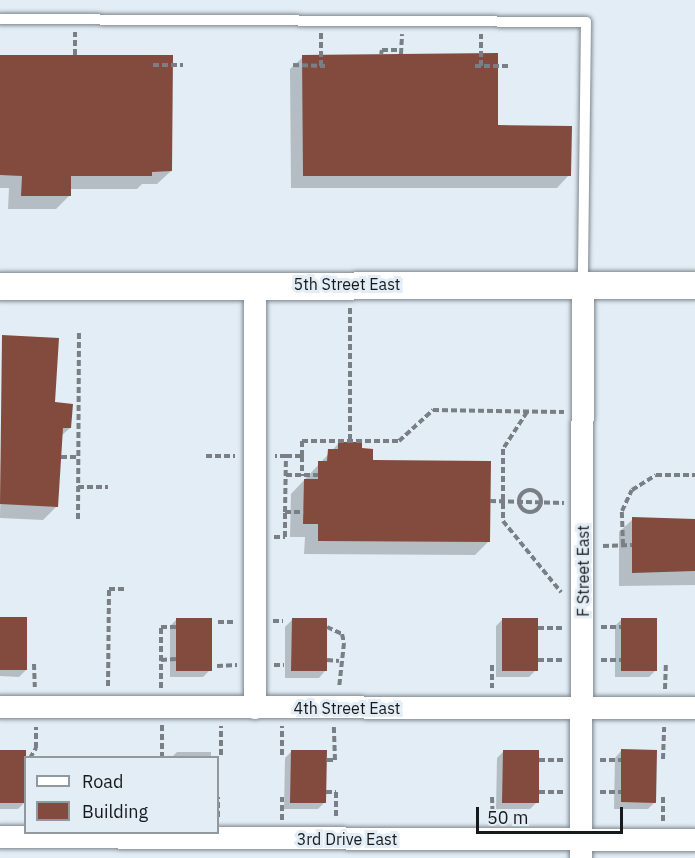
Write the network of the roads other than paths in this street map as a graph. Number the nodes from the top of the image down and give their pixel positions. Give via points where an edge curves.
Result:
1 (0, 19) edge
2 (255, 284) junction
3 (583, 284) junction
4 (695, 285) edge
5 (0, 286) edge
6 (0, 707) edge
7 (255, 708) junction
8 (583, 708) junction
9 (695, 708) edge
10 (0, 837) edge
11 (695, 840) edge
12 (581, 849) edge

1 - 3 lane via 586,22
2 - 3 street, 5th Street East
2 - 5 street, 5th Street East
2 - 7 street
3 - 4 street, 5th Street East
3 - 8 street, F Street East
6 - 7 street, 4th Street East
7 - 8 street, 4th Street East
8 - 9 street, 4th Street East
8 - 12 street, F Street East
10 - 12 street, 3rd Drive East via 335,839
11 - 12 street, 3rd Drive East

